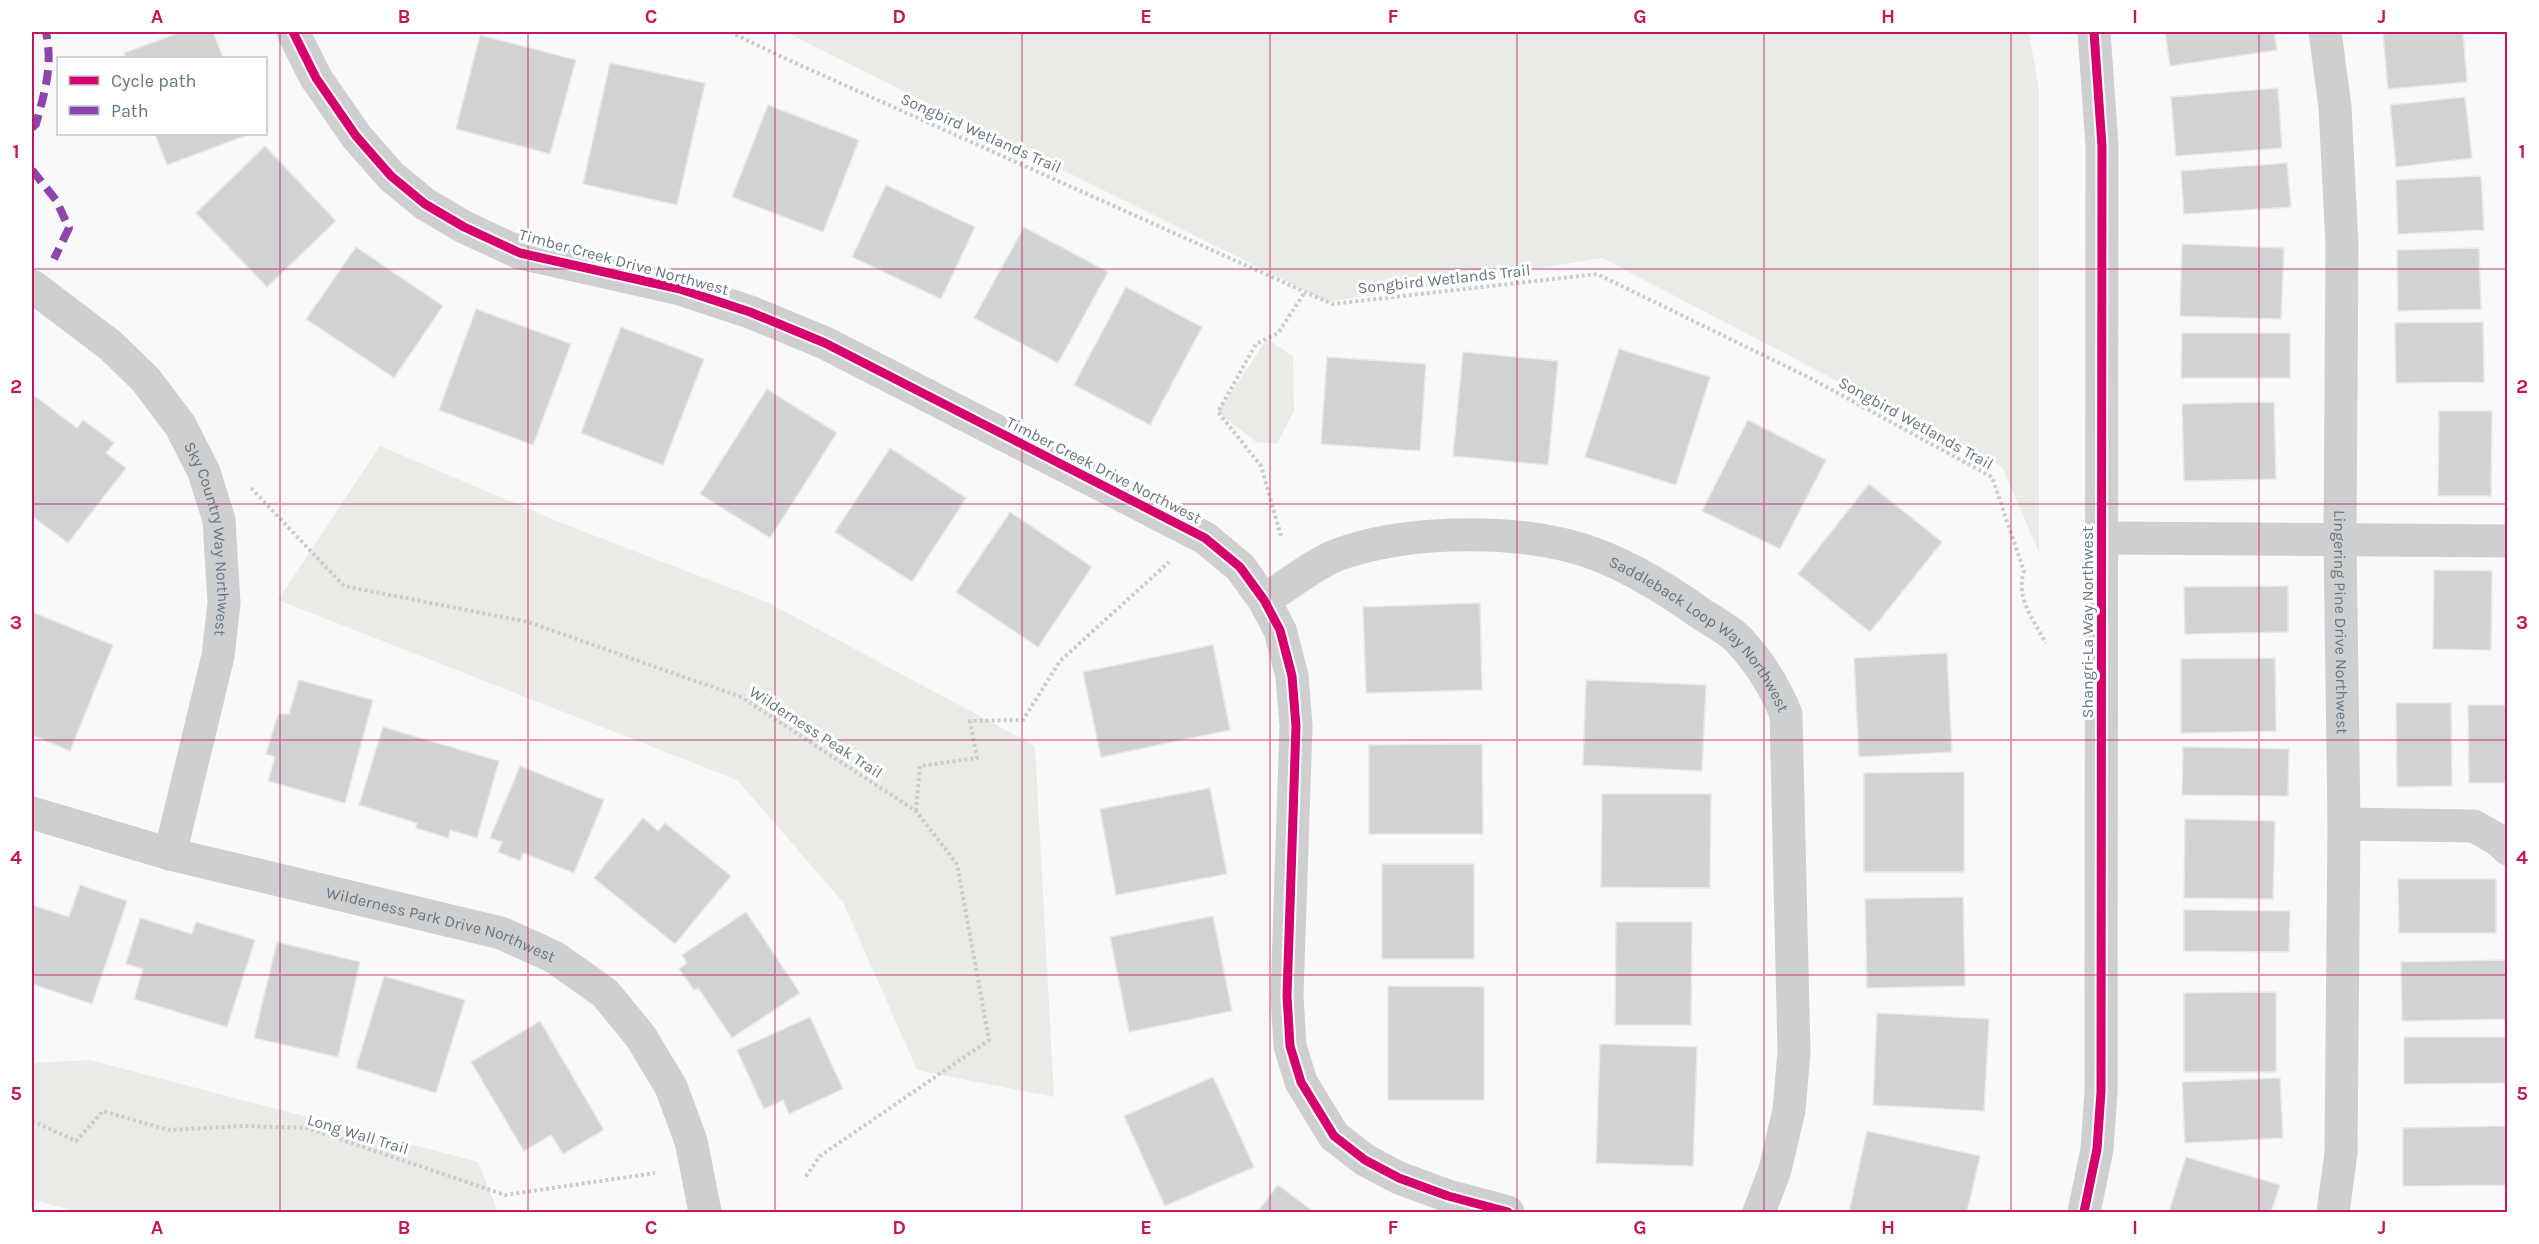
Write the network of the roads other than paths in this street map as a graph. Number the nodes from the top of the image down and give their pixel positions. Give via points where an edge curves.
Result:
1 (293, 32) edge
2 (2094, 32) edge
3 (2325, 32) edge
4 (32, 286) edge
5 (2103, 538) junction
6 (2340, 540) junction
7 (2508, 542) edge
8 (1264, 600) junction
9 (32, 813) edge
10 (2344, 824) junction
11 (2508, 849) edge
12 (170, 854) junction
13 (705, 1212) edge
14 (1509, 1212) edge
15 (1759, 1212) edge
16 (2084, 1212) edge
17 (2333, 1212) edge

1 - 8 street, Timber Creek Drive Northwest via 316,78 363,144 391,176 425,204 454,221 520,253 680,289 750,312 825,344 1205,538 1240,567
2 - 5 street, Shangri-La Way Northwest via 2102,146
3 - 6 street, Lingering Pine Drive Northwest via 2335,107 2342,244
4 - 12 street, Sky Country Way Northwest via 110,345 147,380 190,444 204,472 219,520 224,603 218,656
5 - 6 street
5 - 16 street, Shangri-La Way Northwest via 2101,1092 2097,1149
6 - 7 street
6 - 10 street, Lingering Pine Drive Northwest
8 - 14 street, Timber Creek Drive Northwest via 1280,630 1292,676 1295,716 1287,996 1290,1046 1301,1082 1334,1136 1365,1160 1438,1193
8 - 15 street, Saddleback Loop Way Northwest via 1336,555 1388,542 1501,536 1567,545 1633,570 1735,636 1758,663 1786,714 1794,1052 1789,1110 1775,1170
9 - 12 street, Wilderness Park Drive Northwest
10 - 11 street via 2474,826
10 - 17 street, Lingering Pine Drive Northwest via 2341,1153
12 - 13 street, Wilderness Park Drive Northwest via 501,933 555,957 605,993 647,1047 671,1087 691,1141

